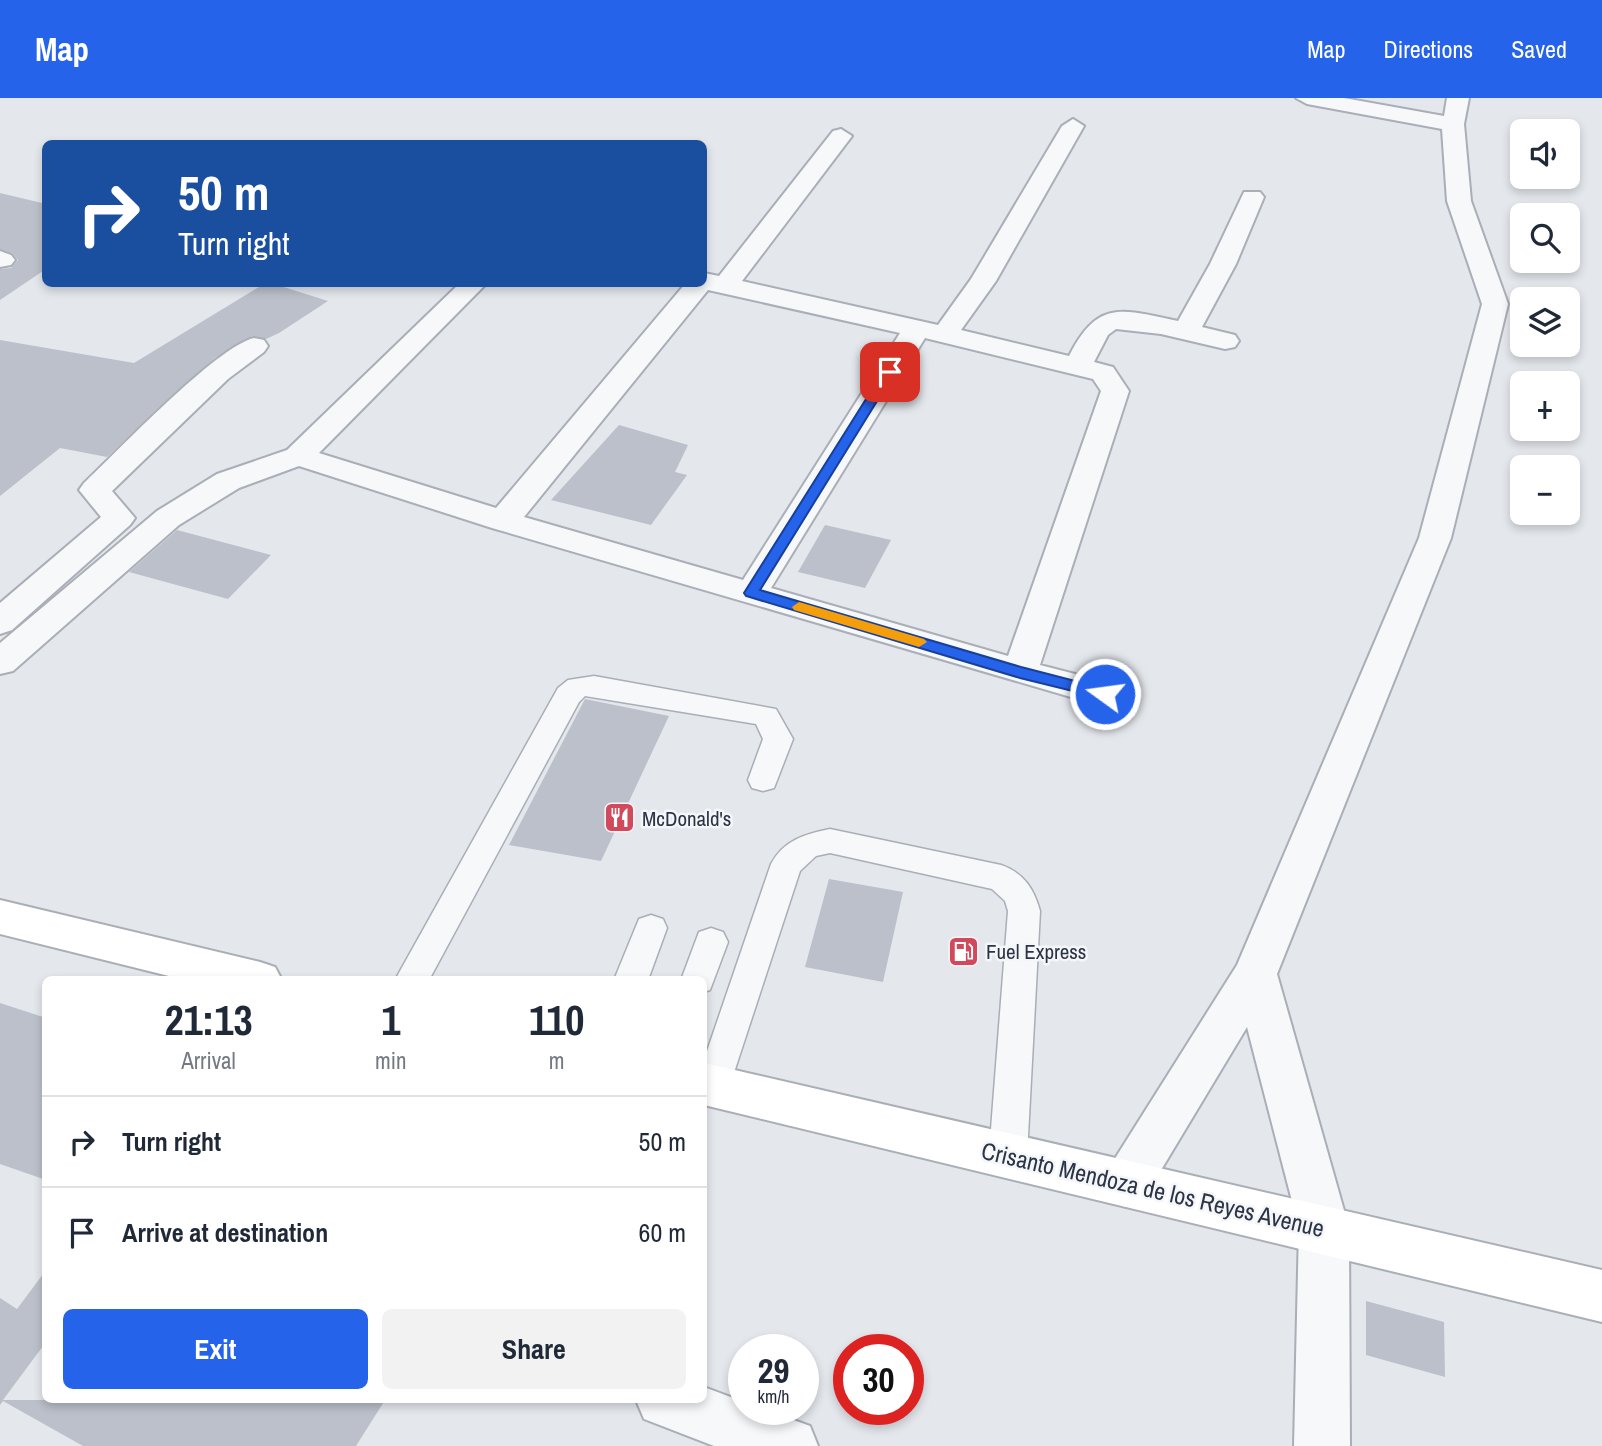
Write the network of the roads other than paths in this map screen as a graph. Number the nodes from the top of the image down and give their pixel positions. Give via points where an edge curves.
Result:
1 (1307, 98) edge
2 (1455, 111) edge
3 (1073, 126) dead end
4 (841, 136) dead end
5 (1252, 197) dead end
6 (709, 284) edge
7 (470, 287) edge
8 (706, 287) edge
9 (931, 331) junction
10 (1185, 332) junction
11 (1225, 341) dead end
12 (254, 346) dead end
13 (1077, 367) junction
14 (298, 456) junction
15 (503, 522) junction
16 (751, 593) junction
17 (0, 622) edge
18 (0, 662) edge
19 (1020, 672) junction
20 (1105, 694) dead end
21 (763, 780) dead end
22 (0, 917) edge
23 (651, 928) dead end
24 (712, 942) dead end
25 (1255, 974) junction
26 (243, 976) edge
27 (414, 976) edge
28 (633, 976) edge
29 (699, 976) edge
30 (708, 1085) edge
31 (1008, 1155) junction
32 (1126, 1184) junction
33 (1324, 1228) junction
34 (1602, 1296) edge
35 (671, 1403) edge
36 (790, 1446) edge
37 (1322, 1446) edge

1 - 2 street
2 - 25 street via 1459,201 1495,304 1435,538
3 - 9 street via 983,281
4 - 6 street
5 - 10 street via 1223,264
6 - 9 street
7 - 14 street
8 - 15 street
9 - 13 street
9 - 16 street
10 - 11 street
10 - 13 street via 1110,320 1101,326
12 - 17 street via 218,373 95,490 119,518
13 - 19 street via 1103,373 1115,391
14 - 15 street
14 - 18 street via 229,481 168,518
15 - 16 street
16 - 19 street
19 - 20 street
21 - 27 lane via 778,738 766,716 594,685 578,687 568,695
22 - 26 main road
23 - 28 lane
24 - 29 lane
25 - 32 street
25 - 33 street
30 - 31 main road, Crisanto Mendoza de los Reyes Avenue
30 - 31 lane via 788,864 807,846 830,841 1001,878 1020,895 1024,911
31 - 32 main road, Crisanto Mendoza de los Reyes Avenue
32 - 33 main road, Crisanto Mendoza de los Reyes Avenue
33 - 34 main road, Crisanto Mendoza de los Reyes Avenue
33 - 37 street
35 - 36 street

